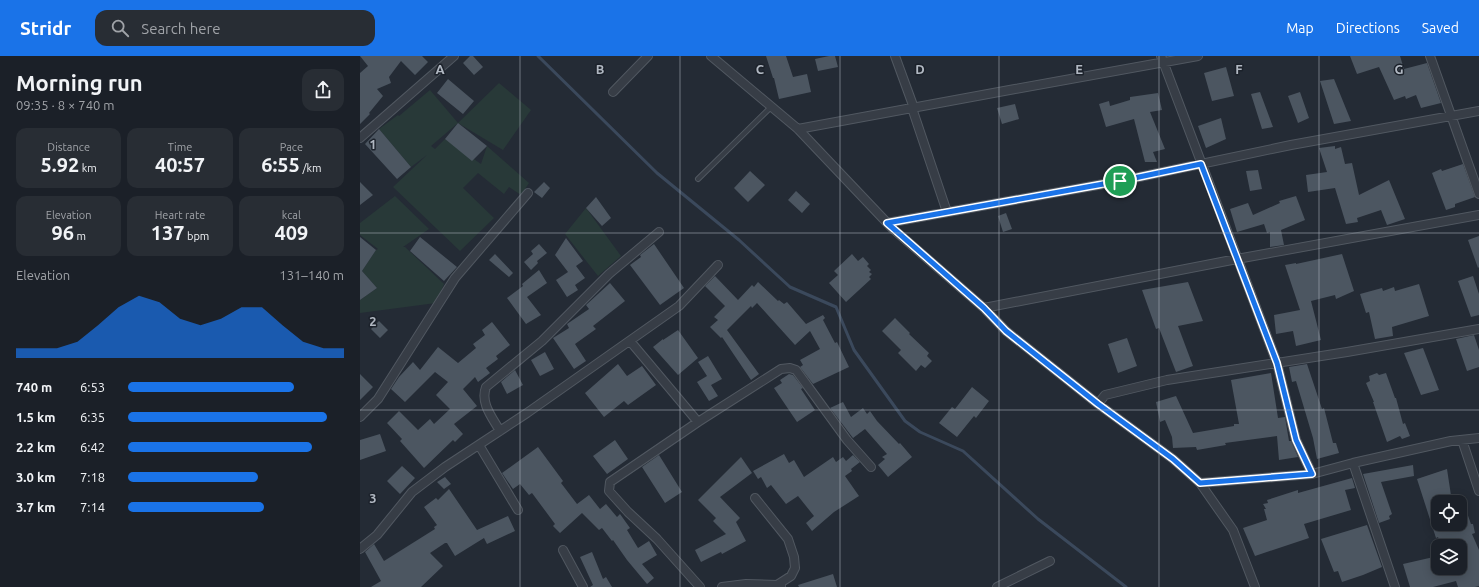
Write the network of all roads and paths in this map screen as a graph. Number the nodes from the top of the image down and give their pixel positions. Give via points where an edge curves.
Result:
1 (454, 56) edge
2 (648, 56) edge
3 (711, 56) edge
4 (895, 56) edge
5 (1198, 56) edge
6 (1430, 56) edge
7 (1162, 59) edge
8 (613, 92) dead end
9 (772, 107) junction
10 (913, 108) junction
11 (1479, 111) edge
12 (1451, 116) junction
13 (798, 129) junction
14 (360, 138) edge
15 (1201, 164) junction
16 (698, 179) dead end
17 (528, 193) dead end
18 (1479, 194) edge
19 (948, 212) junction
20 (1479, 215) edge
21 (887, 223) junction
22 (659, 232) dead end
23 (1237, 259) junction
24 (718, 265) dead end
25 (984, 308) junction
26 (1479, 329) edge
27 (630, 341) junction
28 (1277, 363) junction
29 (1098, 404) junction
30 (360, 417) edge
31 (698, 422) junction
32 (500, 431) junction
33 (1479, 438) edge
34 (1462, 440) junction
35 (479, 445) junction
36 (1354, 463) junction
37 (871, 467) dead end
38 (1312, 474) junction
39 (1200, 483) junction
40 (1479, 491) edge
41 (755, 498) dead end
42 (518, 510) dead end
43 (360, 549) edge
44 (563, 550) dead end
45 (1050, 561) dead end
46 (780, 586) edge
47 (583, 587) edge
48 (700, 587) edge
49 (722, 587) edge
50 (997, 587) edge
51 (1255, 587) edge
52 (1395, 587) edge

1 - 14 street
2 - 8 street
3 - 9 street
4 - 10 street
5 - 7 street
6 - 12 street
7 - 10 street
7 - 15 street
9 - 13 street
9 - 16 lane
10 - 13 street
10 - 19 street
11 - 12 street
12 - 15 street
12 - 18 street
13 - 21 street
15 - 19 street
15 - 23 street
17 - 30 street via 455,278 378,399
19 - 21 street
20 - 23 street
21 - 25 street
22 - 32 street via 609,274 542,341 486,387 485,404
23 - 25 street
23 - 28 street
24 - 27 street via 679,306
25 - 29 street via 1006,331
26 - 28 street
27 - 31 street
27 - 32 street
28 - 29 street via 1167,380 1105,395
28 - 38 street via 1296,440
29 - 39 street via 1173,459
31 - 37 street via 781,369 790,368 796,370 847,440
31 - 48 street via 610,482 609,491
32 - 35 street
33 - 34 street
34 - 36 street
34 - 40 street
35 - 42 street
35 - 43 street via 412,492 377,535
36 - 38 street
36 - 52 street
38 - 39 street
39 - 51 street via 1233,530
41 - 46 street via 788,539 794,557 795,568 791,576
44 - 47 street
45 - 50 street
46 - 49 street via 746,584

